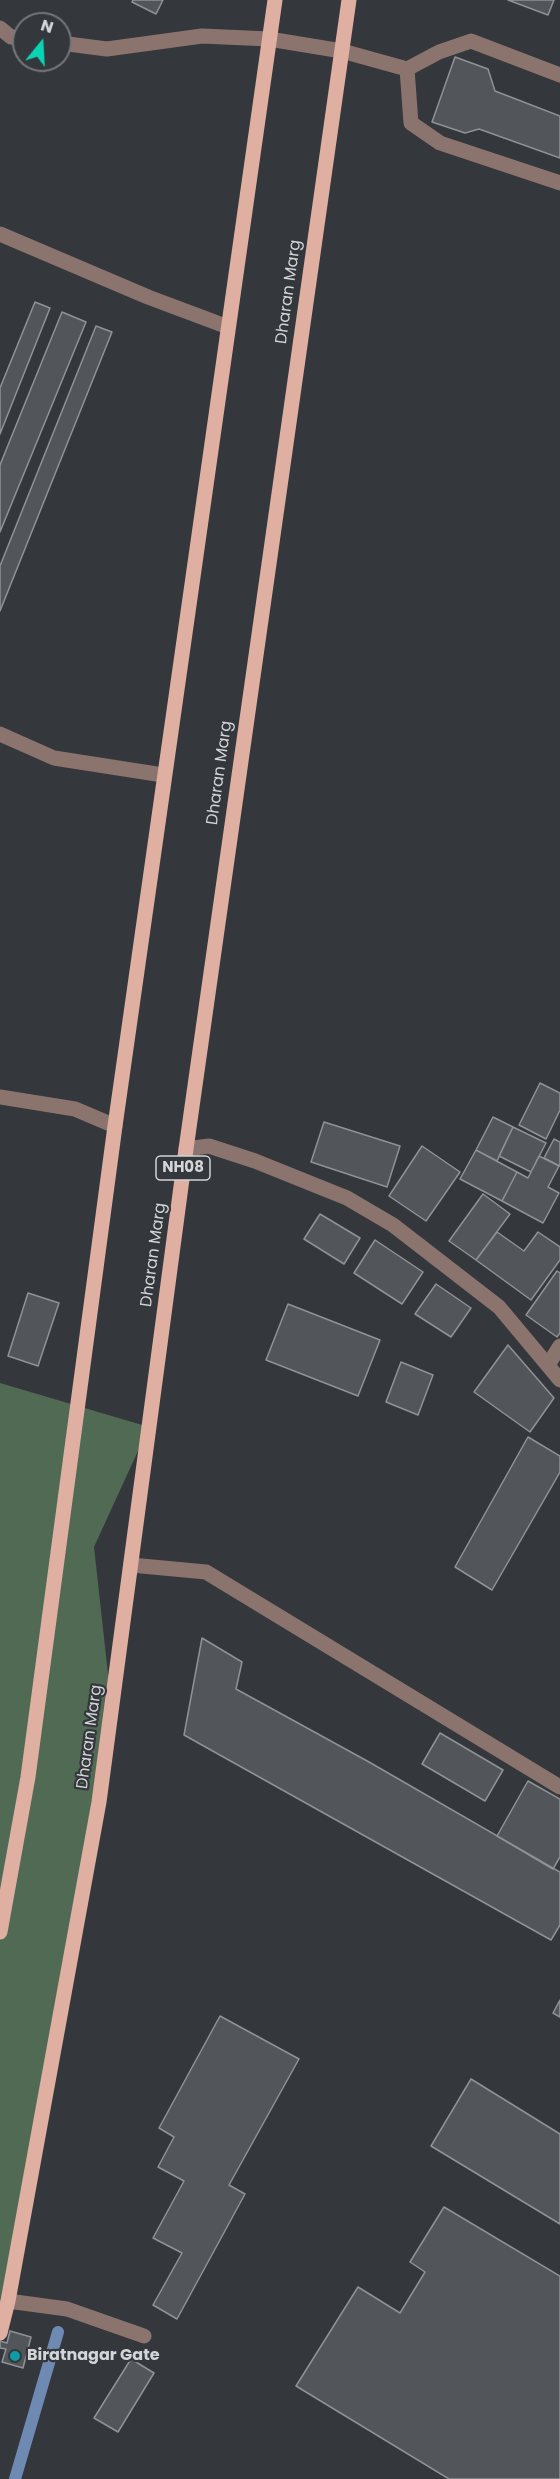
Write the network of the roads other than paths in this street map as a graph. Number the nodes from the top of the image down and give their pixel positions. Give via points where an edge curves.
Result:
1 (275, 0) edge
2 (349, 0) edge
3 (0, 28) edge
4 (12, 37) edge
5 (269, 39) junction
6 (72, 45) edge
7 (342, 51) junction
8 (407, 69) junction
9 (560, 75) edge
10 (560, 183) edge
11 (0, 234) edge
12 (228, 327) junction
13 (0, 734) edge
14 (164, 775) junction
15 (0, 1097) edge
16 (115, 1126) junction
17 (186, 1149) junction
18 (560, 1346) edge
19 (548, 1365) junction
20 (560, 1380) edge
21 (131, 1565) junction
22 (560, 1788) edge
23 (0, 1932) edge
24 (8, 2301) junction
25 (0, 2333) edge
26 (144, 2336) dead end

1 - 5 main road
2 - 7 main road, Dharan Marg / NH08
3 - 4 street
5 - 6 street via 202,36 107,49
5 - 7 street
5 - 12 main road
7 - 8 street
7 - 17 main road, Dharan Marg / NH08
8 - 9 street via 471,41
8 - 10 street via 411,123 440,143
11 - 12 street
12 - 14 main road
13 - 14 street via 54,758
14 - 16 main road
15 - 16 street via 75,1109
16 - 23 main road via 28,1777
17 - 19 street via 209,1146 255,1161 347,1198 393,1225 500,1307
17 - 21 main road, Dharan Marg / NH08
18 - 19 street
19 - 20 street
21 - 22 street via 206,1572
21 - 24 main road, Dharan Marg / NH08 via 99,1802
24 - 25 main road, Dharan Marg / NH08
24 - 26 street via 67,2309

